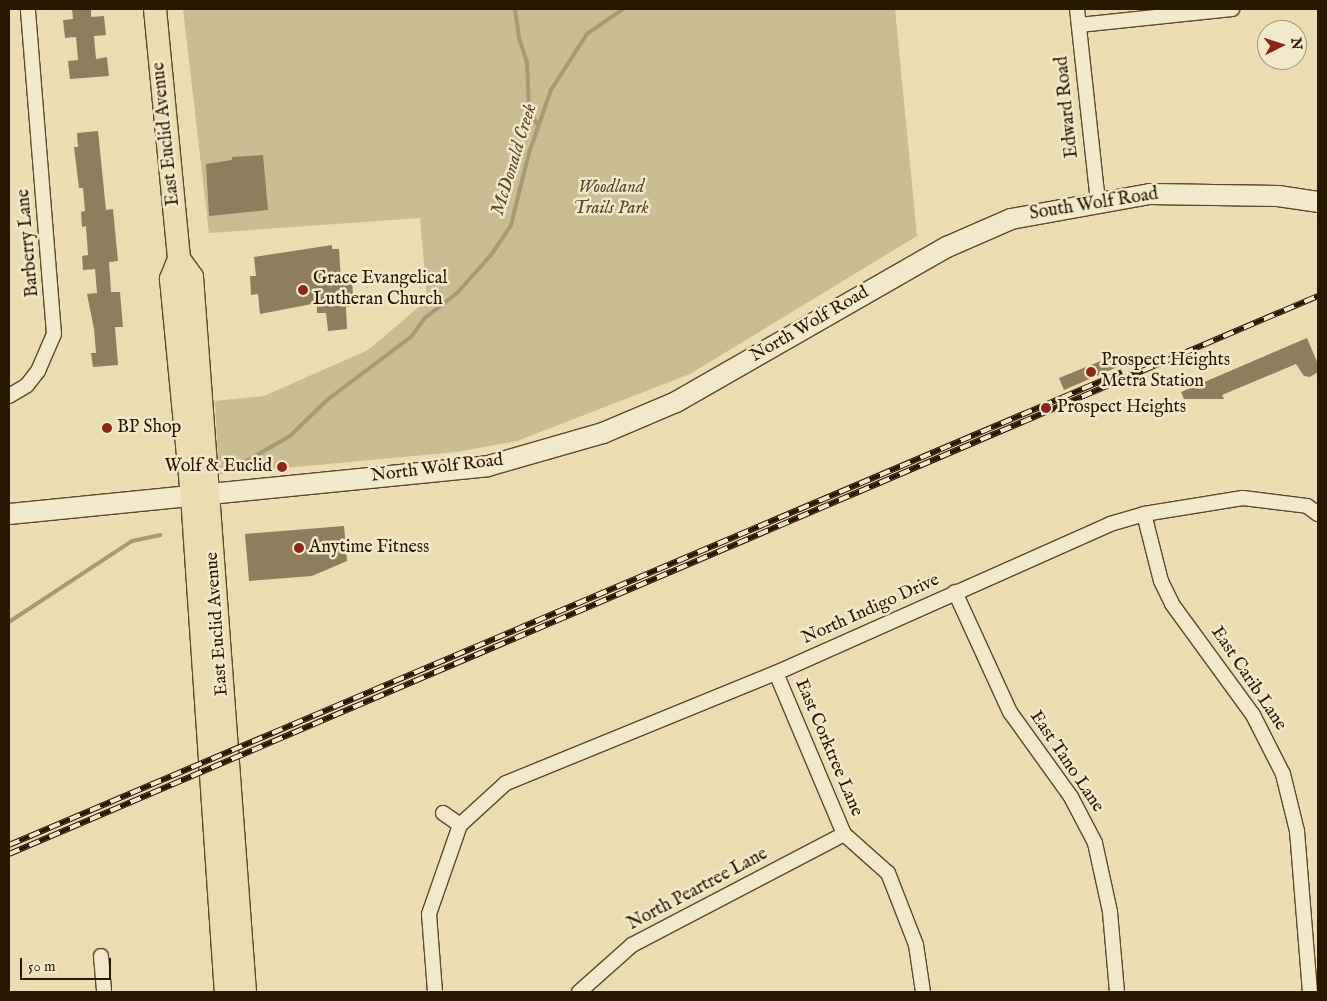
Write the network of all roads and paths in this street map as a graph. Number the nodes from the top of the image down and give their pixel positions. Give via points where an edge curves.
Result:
1 (28, 9) edge
2 (155, 9) edge
3 (1077, 9) edge
4 (1232, 9) edge
5 (1078, 25) junction
6 (1098, 202) junction
7 (1318, 202) edge
8 (884, 282) joint
9 (9, 396) edge
10 (201, 495) junction
11 (9, 514) edge
12 (1144, 514) junction
13 (1318, 514) edge
14 (955, 592) junction
15 (776, 673) junction
16 (443, 813) dead end
17 (460, 826) junction
18 (844, 834) junction
19 (101, 956) dead end
20 (104, 992) edge
21 (226, 992) edge
22 (245, 992) edge
23 (435, 992) edge
24 (579, 992) edge
25 (923, 992) edge
26 (1117, 992) edge
27 (1310, 992) edge

1 - 9 street, Barberry Lane via 54,334 38,371 26,385
2 - 10 main road, East Euclid Avenue via 179,259 171,279
3 - 5 street, Edward Road
4 - 5 street
5 - 6 street, Edward Road
6 - 7 main road, South Wolf Road via 1150,194 1194,192 1278,196
6 - 8 main road, South Wolf Road via 1011,219 947,246
8 - 10 main road, North Wolf Road via 676,402 603,433 543,452 488,466
10 - 11 main road, North Wolf Road
10 - 21 main road, East Euclid Avenue
10 - 22 main road, East Euclid Avenue
12 - 13 street, North Indigo Drive via 1243,498 1307,506
12 - 14 street, North Indigo Drive via 1110,524
12 - 27 street, East Carib Lane via 1161,580 1172,604 1254,715 1283,774 1297,830
14 - 15 street, North Indigo Drive
14 - 26 street, East Tano Lane via 1010,712 1071,797 1095,843 1110,912
15 - 17 street, North Indigo Drive via 506,783
15 - 18 street, East Corktree Lane
16 - 17 street
17 - 23 street via 429,914
18 - 24 street, North Peartree Lane via 632,945
18 - 25 street, East Corktree Lane via 888,873 916,945
19 - 20 street

